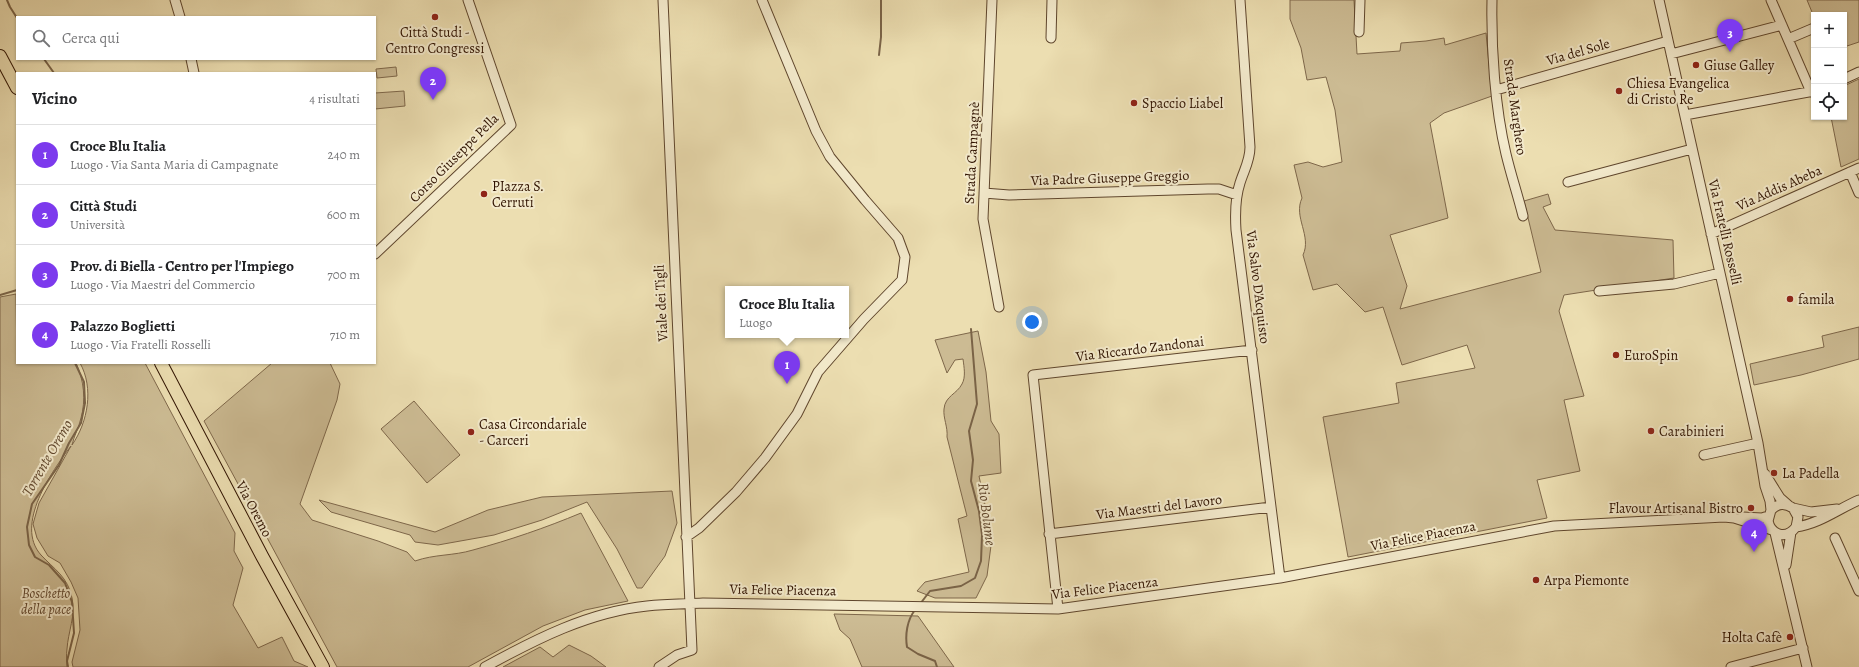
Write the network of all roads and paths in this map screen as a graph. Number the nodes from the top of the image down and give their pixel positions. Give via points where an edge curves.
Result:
1 (175, 0) edge
2 (468, 0) edge
3 (663, 0) edge
4 (762, 0) edge
5 (992, 0) edge
6 (1052, 0) edge
7 (1240, 0) edge
8 (1360, 0) edge
9 (1492, 0) edge
10 (1659, 0) edge
11 (1771, 0) edge
12 (180, 16) edge
13 (1782, 25) junction
14 (1811, 29) edge
15 (1359, 32) dead end
16 (1051, 38) dead end
17 (1788, 39) junction
18 (1668, 41) junction
19 (1671, 54) junction
20 (0, 56) edge
21 (191, 60) edge
22 (194, 72) edge
23 (1859, 72) edge
24 (1847, 78) edge
25 (16, 86) edge
26 (1811, 89) edge
27 (1496, 90) junction
28 (1811, 91) edge
29 (1685, 115) junction
30 (1692, 149) junction
31 (1859, 168) edge
32 (1850, 172) junction
33 (1568, 182) dead end
34 (984, 193) junction
35 (1859, 193) edge
36 (1237, 195) junction
37 (1523, 216) dead end
38 (1711, 234) junction
39 (376, 253) edge
40 (1720, 273) junction
41 (1599, 291) dead end
42 (999, 307) dead end
43 (849, 336) edge
44 (847, 338) edge
45 (1252, 350) junction
46 (162, 364) edge
47 (1758, 442) junction
48 (1704, 455) dead end
49 (1763, 470) junction
50 (1859, 500) edge
51 (1271, 506) junction
52 (1790, 507) junction
53 (1840, 508) junction
54 (1769, 513) junction
55 (1734, 518) junction
56 (1793, 530) junction
57 (1774, 532) junction
58 (1050, 534) junction
59 (686, 537) junction
60 (1835, 538) dead end
61 (1786, 571) junction
62 (1280, 578) junction
63 (1859, 591) edge
64 (690, 604) junction
65 (1058, 609) junction
66 (1803, 648) junction
67 (1731, 666) edge
68 (323, 667) edge
69 (485, 667) edge
70 (659, 667) edge
71 (1807, 667) edge

1 - 12 street
2 - 39 street, Corso Giuseppe Pella via 511,125
3 - 59 street, Viale dei Tigli
4 - 43 street via 816,131 830,157 898,238 905,257 902,280
5 - 34 street, Strada Campagnè
6 - 16 street
7 - 36 street, Via Salvo D'Acquisto via 1250,147 1248,163 1240,180
8 - 15 street
9 - 27 street, Strada Marghero via 1491,29
10 - 18 street, Via Fratelli Rosselli
11 - 13 street
13 - 17 street
13 - 19 street
14 - 17 street
17 - 26 street
18 - 19 street, Via Fratelli Rosselli
18 - 27 street, Via del Sole
19 - 29 street, Via Fratelli Rosselli
20 - 25 main road
21 - 22 street
23 - 24 street
27 - 37 street, Strada Marghero via 1506,153
28 - 29 street
29 - 30 street, Via Fratelli Rosselli
30 - 33 street
30 - 38 street, Via Fratelli Rosselli
31 - 32 street, Via Addis Abeba
32 - 35 street
32 - 38 street, Via Addis Abeba
34 - 36 street, Via Padre Giuseppe Greggio via 1009,195 1219,189
34 - 42 street, Strada Campagnè via 983,218
36 - 45 street, Via Salvo D'Acquisto via 1236,230
38 - 40 street, Via Fratelli Rosselli
40 - 41 street via 1674,284
40 - 47 street, Via Fratelli Rosselli
44 - 59 street via 818,372 797,414 766,458 736,492 699,528
45 - 51 street, Via Salvo D'Acquisto
45 - 58 street, Via Riccardo Zandonai via 1033,375
46 - 68 main road, Via Oremo
47 - 48 street
47 - 49 street, Via Fratelli Rosselli
49 - 52 street, Via Fratelli Rosselli via 1777,493
49 - 54 street, Via Fratelli Rosselli via 1770,501
50 - 53 street
51 - 58 street, Via Maestri del Lavoro
51 - 62 street, Via Salvo D'Acquisto
52 - 53 street via 1811,512
52 - 54 street via 1778,505
52 - 56 street via 1798,517
53 - 56 street via 1822,520
54 - 55 street, Via Felice Piacenza via 1762,518
54 - 57 street via 1769,526
55 - 57 street, Via Felice Piacenza
55 - 62 street, Via Felice Piacenza via 1554,526
56 - 57 street via 1783,535
56 - 61 street
57 - 61 street
58 - 65 street
59 - 64 street, Viale dei Tigli
60 - 63 street
61 - 66 street
62 - 65 street, Via Felice Piacenza
64 - 65 street, Via Felice Piacenza
64 - 69 street, Via Felice Piacenza via 646,606 598,616 561,628
64 - 70 street, Viale dei Tigli via 692,650 677,655
66 - 67 street
66 - 71 street

